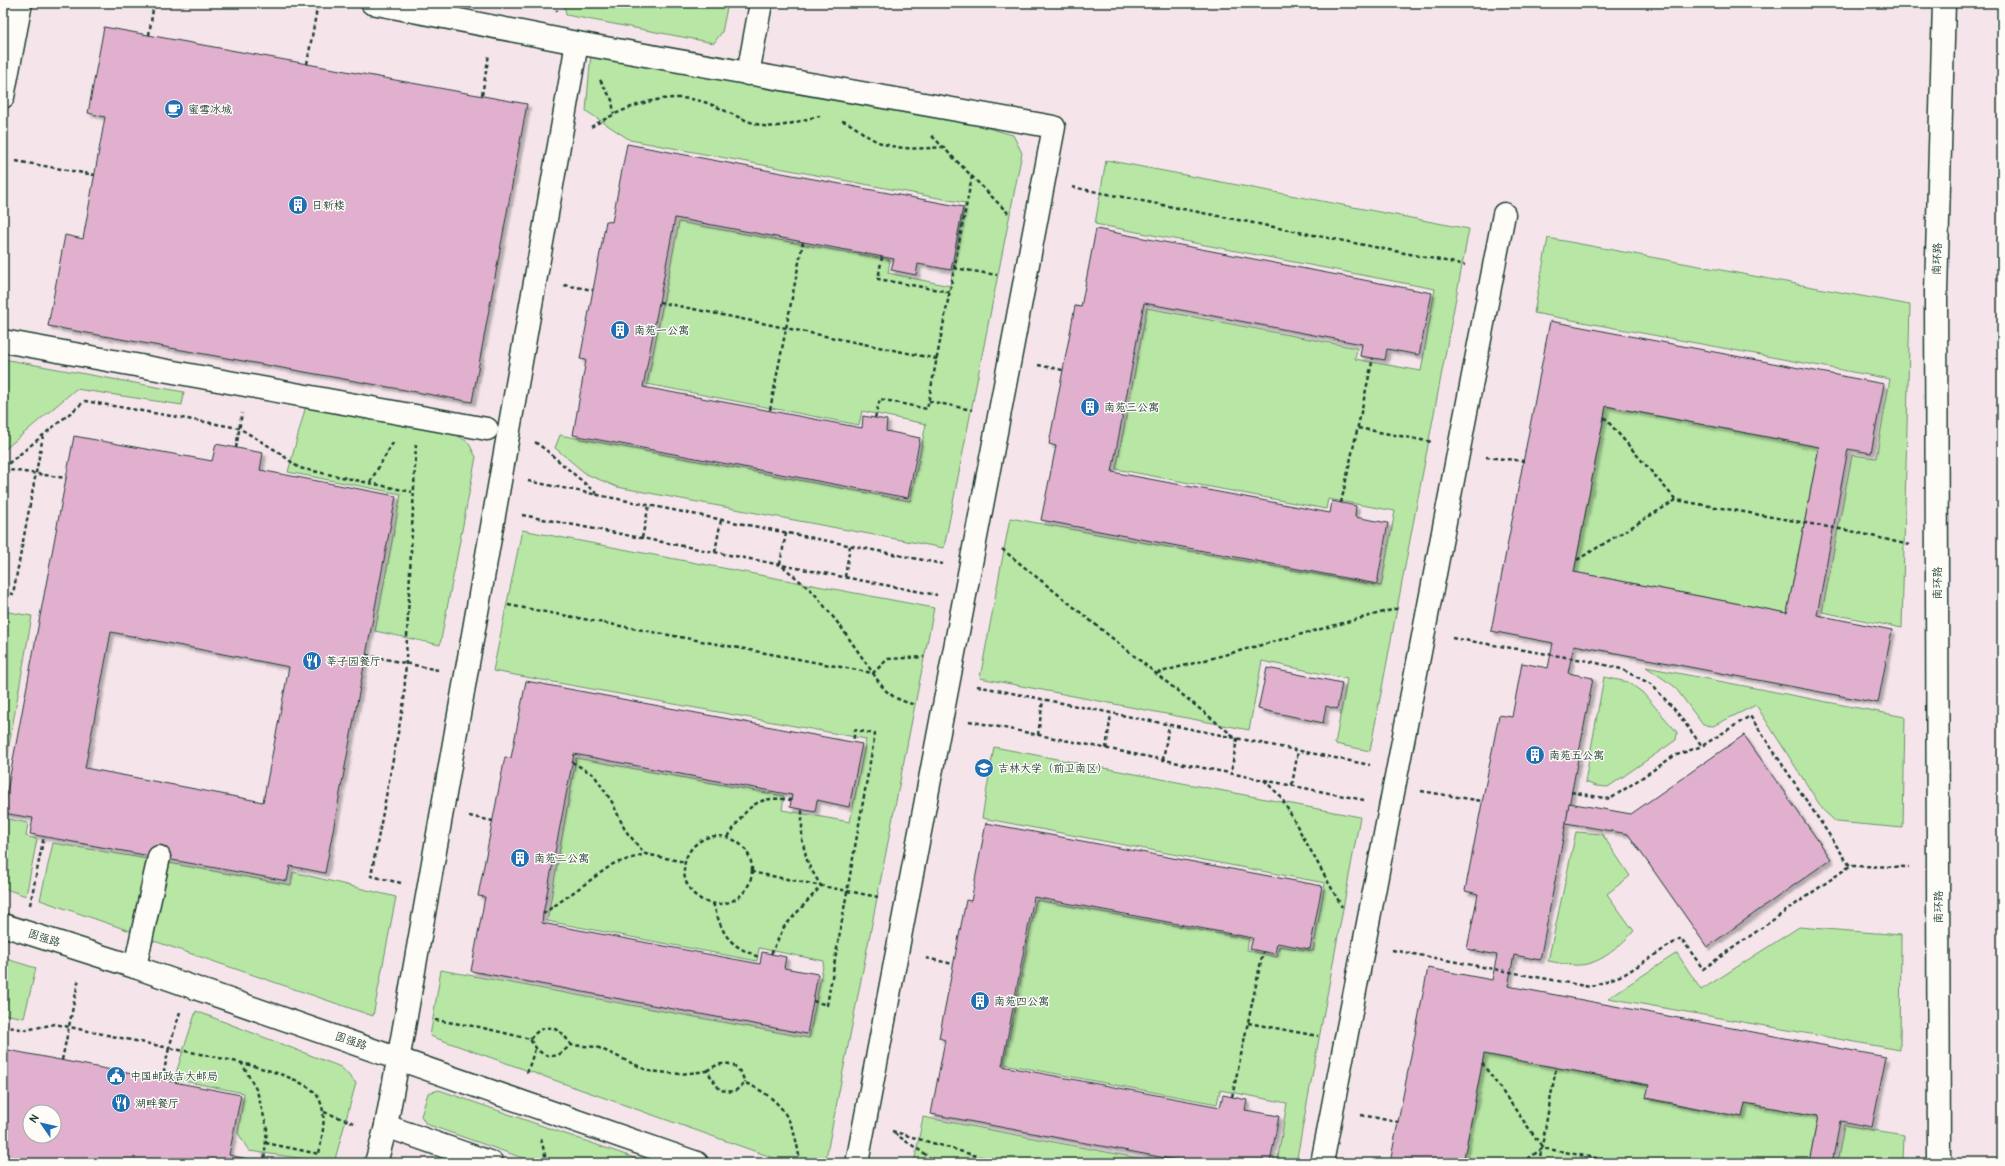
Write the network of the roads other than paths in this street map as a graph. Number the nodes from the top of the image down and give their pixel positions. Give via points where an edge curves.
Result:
1 (21, 3) edge
2 (372, 3) edge
3 (761, 3) edge
4 (1944, 3) edge
5 (577, 43) junction
6 (748, 74) junction
7 (3, 97) edge
8 (1504, 214) dead end
9 (3, 341) edge
10 (487, 429) dead end
11 (159, 857) dead end
12 (3, 925) edge
13 (135, 967) junction
14 (398, 1057) junction
15 (386, 1126) junction
16 (376, 1163) edge
17 (492, 1163) edge
18 (697, 1163) edge
19 (857, 1163) edge
20 (1322, 1163) edge
21 (1938, 1163) edge

1 - 7 street
2 - 5 street
3 - 6 street
4 - 21 street, 南环路 via 1936,292
5 - 6 street
5 - 14 street
6 - 19 street via 1054,127
8 - 20 street
9 - 10 street
11 - 13 street
12 - 13 street, 图强路
13 - 14 street, 图强路
14 - 15 street
14 - 18 street, 图强路
15 - 16 street
15 - 17 street

